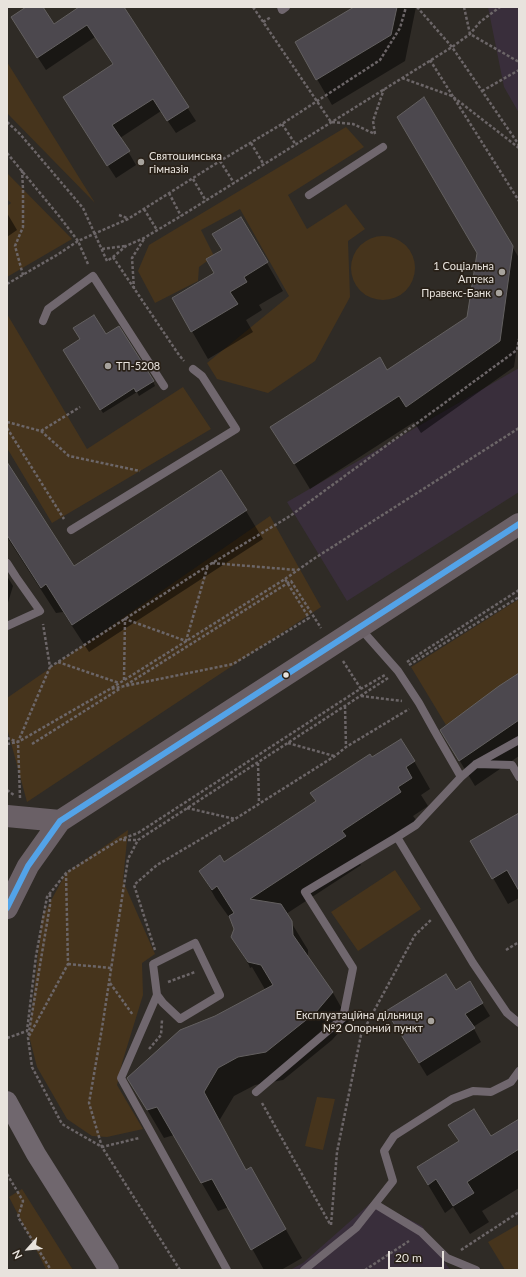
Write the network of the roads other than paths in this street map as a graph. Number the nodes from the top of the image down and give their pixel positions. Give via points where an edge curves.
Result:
1 (281, 7) edge
2 (286, 7) edge
3 (383, 147) road end
4 (309, 195) dead end
5 (43, 321) dead end
6 (193, 369) road end
7 (164, 386) dead end
8 (519, 524) edge
9 (71, 530) road end
10 (7, 563) edge
11 (7, 626) edge
12 (359, 628) junction
13 (519, 740) edge
14 (476, 764) junction
15 (519, 777) edge
16 (461, 778) junction
17 (7, 816) edge
18 (60, 821) junction
19 (397, 837) junction
20 (7, 908) edge
21 (157, 995) junction
22 (519, 1022) edge
23 (519, 1071) edge
24 (256, 1092) road end
25 (7, 1101) edge
26 (7, 1130) edge
27 (36, 1154) junction
28 (375, 1204) junction
29 (110, 1270) edge
30 (228, 1270) edge
31 (304, 1270) edge
32 (476, 1270) edge

1 - 2 lane via 282,10
3 - 4 lane
5 - 7 lane via 48,309 94,276
6 - 9 lane via 202,376 236,429
8 - 12 main road
10 - 11 lane via 40,611
12 - 16 lane via 400,668
12 - 18 main road
13 - 14 lane
14 - 15 lane via 512,765
14 - 16 lane
16 - 19 lane via 416,825
17 - 18 main road
18 - 20 main road via 28,866
19 - 22 lane via 473,963 507,1013
19 - 24 lane via 305,892 353,968 343,1018
21 - 21 lane via 153,964 195,943 220,995 180,1019
21 - 30 lane via 121,1078
23 - 28 lane via 512,1082 491,1092 473,1091 452,1099 394,1136 384,1151 393,1181
25 - 27 street
26 - 27 street
27 - 29 street
28 - 31 lane via 356,1228
28 - 32 lane via 421,1232 447,1258

